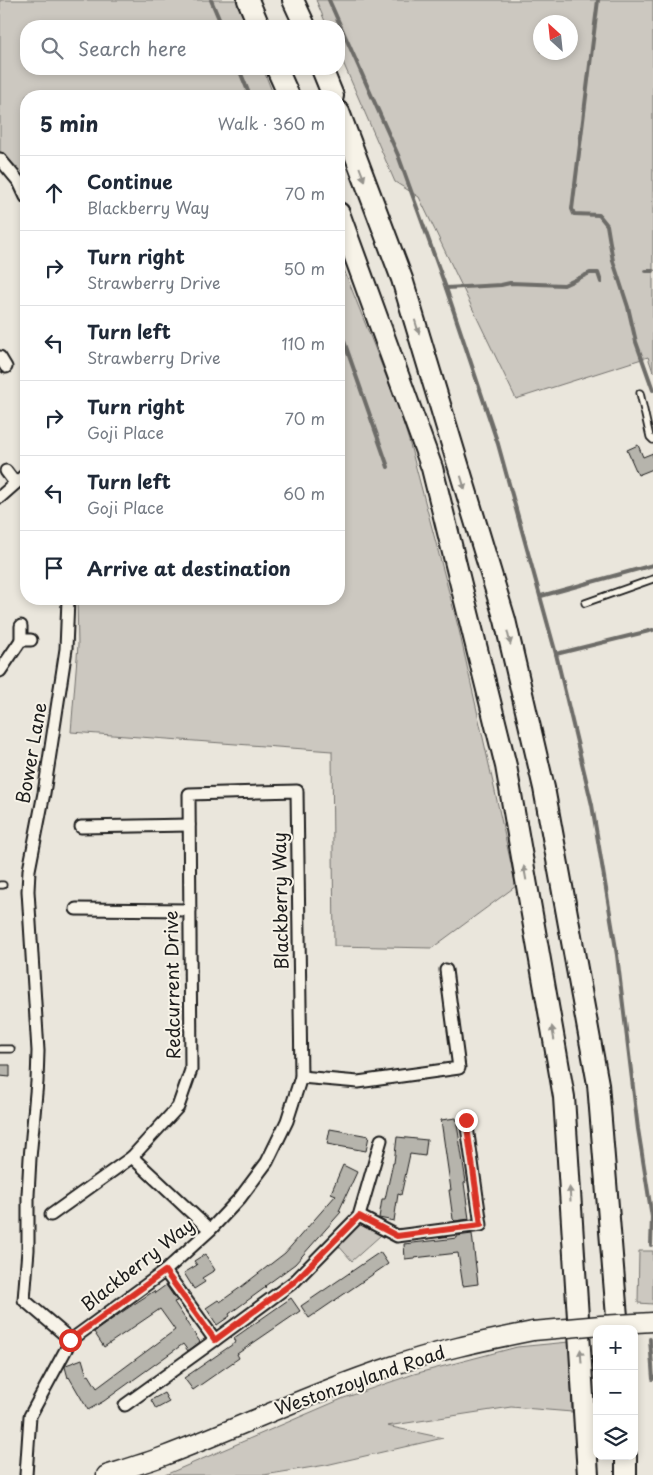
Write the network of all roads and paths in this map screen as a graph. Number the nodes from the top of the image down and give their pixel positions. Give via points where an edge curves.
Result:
1 (248, 0) edge
2 (293, 0) edge
3 (256, 20) edge
4 (302, 20) edge
5 (280, 75) edge
6 (324, 75) edge
7 (286, 90) edge
8 (331, 90) edge
9 (345, 128) edge
10 (0, 159) edge
11 (20, 184) edge
12 (345, 229) edge
13 (640, 394) dead end
14 (653, 440) edge
15 (6, 471) dead end
16 (20, 479) edge
17 (15, 483) junction
18 (0, 497) edge
19 (653, 579) edge
20 (585, 603) dead end
21 (68, 605) edge
22 (20, 626) dead end
23 (0, 671) edge
24 (297, 791) joint
25 (189, 825) junction
26 (81, 827) dead end
27 (76, 909) dead end
28 (190, 910) junction
29 (446, 970) dead end
30 (0, 1049) edge
31 (11, 1049) dead end
32 (301, 1078) junction
33 (466, 1120) dead end
34 (381, 1140) dead end
35 (132, 1157) junction
36 (51, 1215) dead end
37 (359, 1216) junction
38 (210, 1230) junction
39 (165, 1271) junction
40 (653, 1322) edge
41 (618, 1325) edge
42 (70, 1340) junction
43 (215, 1340) junction
44 (126, 1405) dead end
45 (626, 1460) edge
46 (26, 1475) edge
47 (106, 1475) edge
48 (588, 1475) edge
49 (626, 1475) edge

1 - 3 highway
2 - 4 highway
5 - 7 highway
6 - 8 highway
9 -> 41 highway via 402,279 505,620 542,779 598,1084
10 - 11 street
48 -> 12 highway via 564,1097 506,766 432,468
13 - 14 lane
15 - 17 street
16 - 17 street
17 - 18 street
19 - 20 lane
21 - 42 street, Bower Lane via 61,685 29,870 38,1082 30,1158 24,1300
22 - 23 street via 26,640
24 - 25 street, Redcurrent Drive via 189,794
24 - 32 street, Blackberry Way
25 - 26 street
25 - 28 street, Redcurrent Drive
27 - 28 street
28 - 35 street, Redcurrent Drive via 191,1070 178,1107
29 - 32 street via 459,1068 358,1082
30 - 31 lane
32 - 38 street, Blackberry Way via 267,1162
33 - 37 street via 481,1225 397,1236
34 - 37 street
35 - 36 street, Redcurrent Drive
35 - 38 street
37 - 43 street via 295,1281
38 - 39 street, Blackberry Way
39 - 42 street, Blackberry Way
39 - 43 street
40 - 47 main road, Westonzoyland Road, bridge via 533,1332 456,1347 313,1394 163,1456
42 - 46 street, Blackberry Way via 30,1416
43 - 44 street
45 - 49 highway

